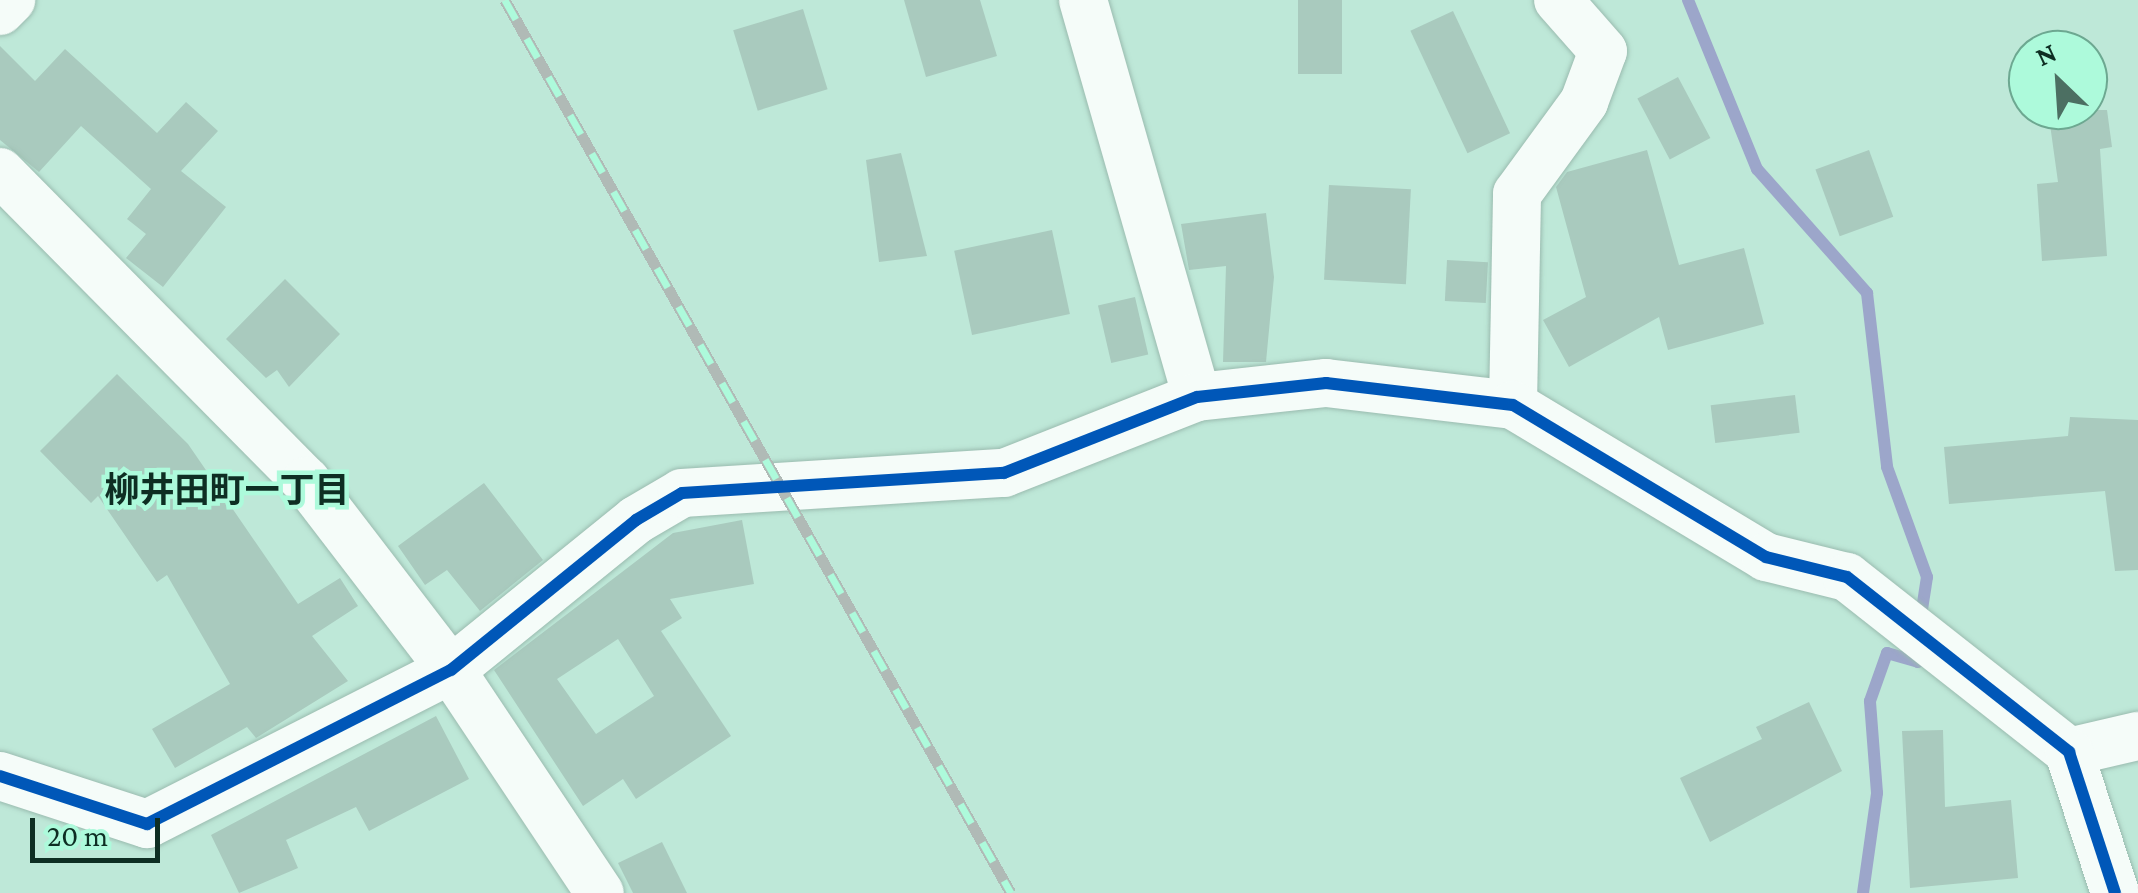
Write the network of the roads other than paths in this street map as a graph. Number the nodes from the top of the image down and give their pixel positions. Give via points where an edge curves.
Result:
1 (11, 0) edge
2 (1083, 0) edge
3 (1558, 0) edge
4 (0, 11) edge
5 (0, 172) edge
6 (1197, 397) junction
7 (1513, 405) junction
8 (451, 670) junction
9 (2138, 736) edge
10 (2069, 752) junction
11 (0, 776) edge
12 (600, 893) edge
13 (2114, 893) edge

1 - 4 street
2 - 6 street
3 - 7 street via 1604,51 1584,102 1517,194
5 - 8 street via 306,481
6 - 7 street via 1326,383
6 - 8 street via 1004,473 682,493 636,520
7 - 10 street via 1766,557 1847,576
8 - 11 street via 147,824
8 - 12 street
9 - 10 street
10 - 13 street

